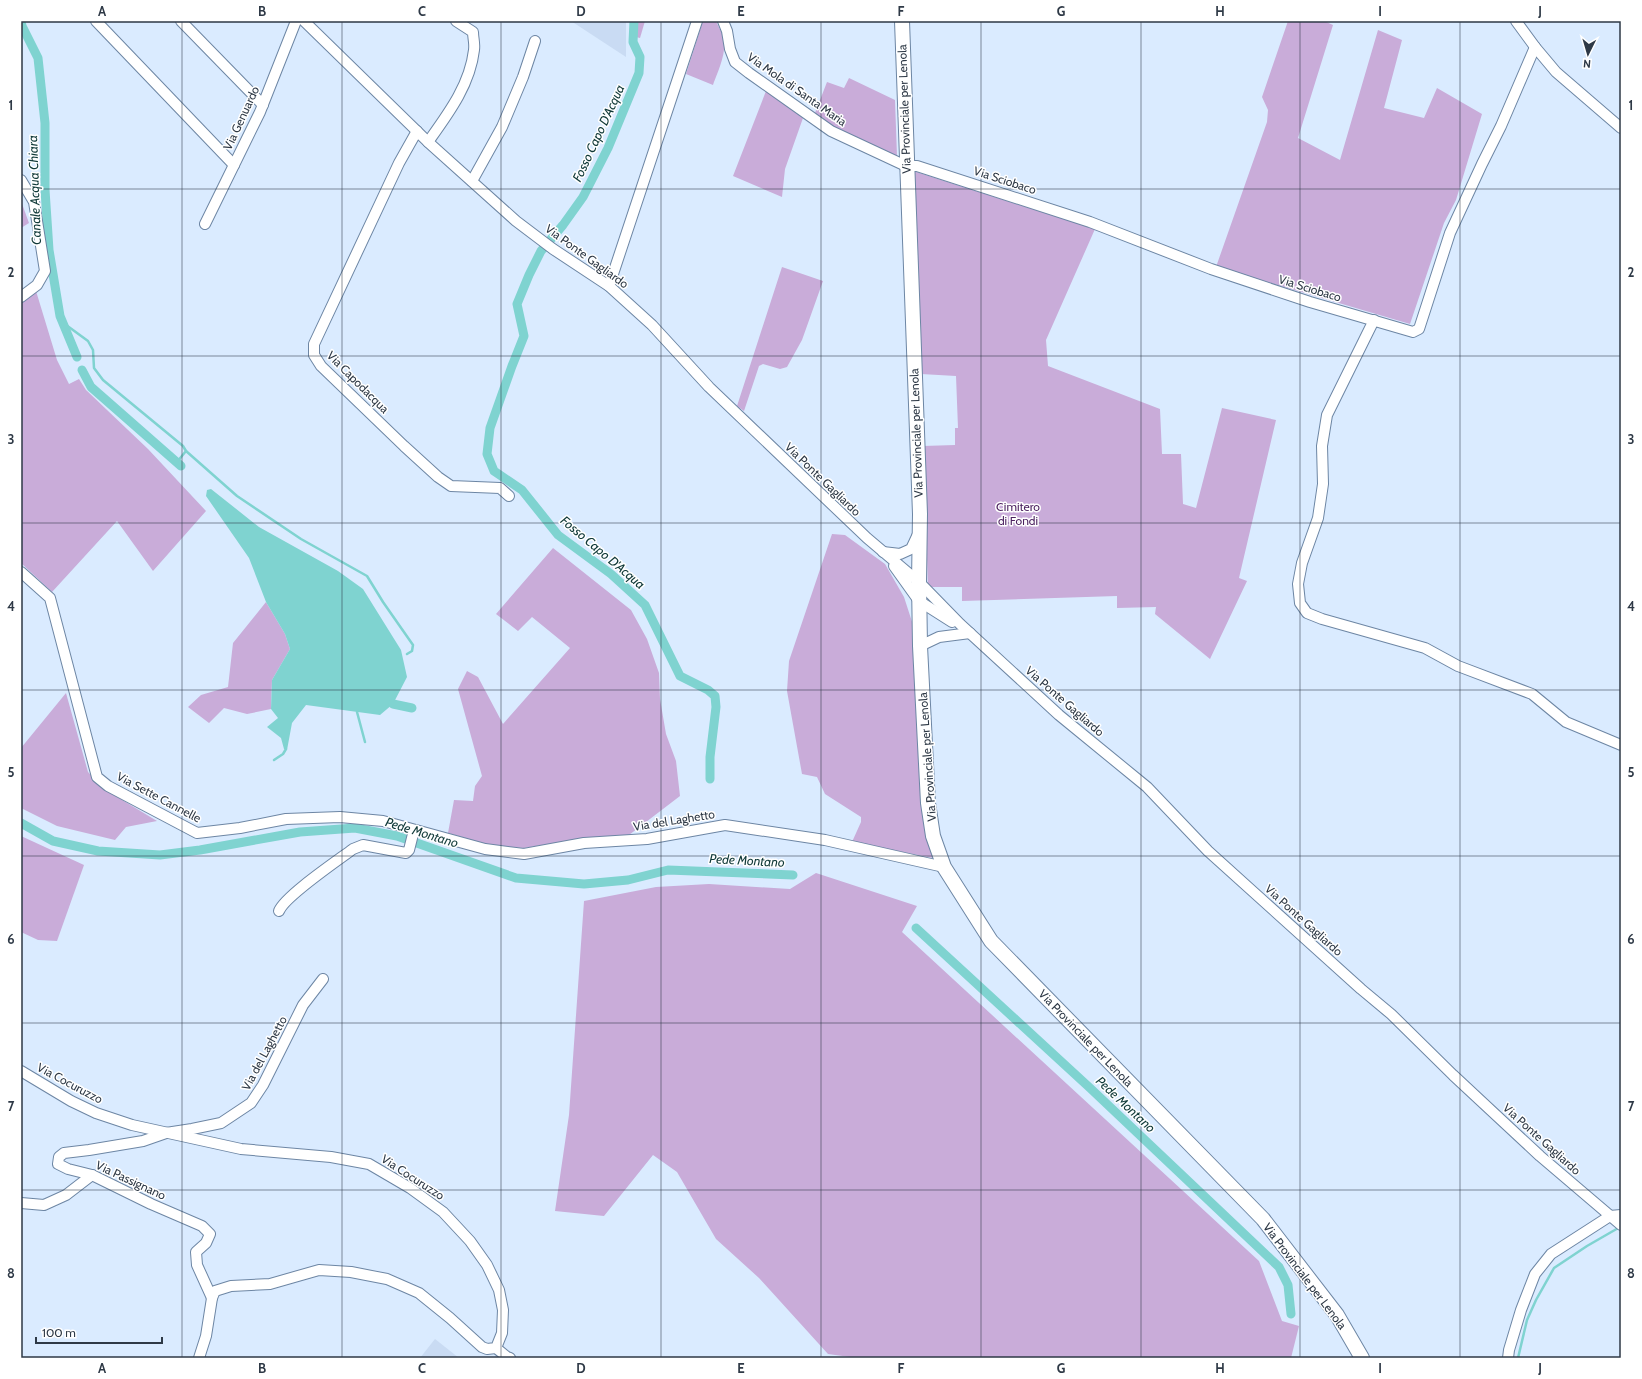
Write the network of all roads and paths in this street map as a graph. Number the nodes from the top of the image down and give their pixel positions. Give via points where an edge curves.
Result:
1 (96, 21) edge
2 (181, 21) edge
3 (296, 21) edge
4 (304, 21) edge
5 (456, 21) edge
6 (697, 21) edge
7 (723, 21) edge
8 (902, 21) edge
9 (1516, 21) edge
10 (535, 41) dead end
11 (1535, 47) junction
12 (263, 105) junction
13 (1621, 128) edge
14 (417, 131) junction
15 (428, 142) junction
16 (234, 165) junction
17 (906, 166) junction
18 (21, 180) edge
19 (472, 181) junction
20 (205, 224) dead end
21 (609, 286) junction
22 (21, 297) edge
23 (1374, 320) junction
24 (509, 496) dead end
25 (919, 532) junction
26 (883, 552) junction
27 (21, 572) edge
28 (919, 582) junction
29 (919, 601) junction
30 (970, 633) junction
31 (920, 646) junction
32 (1621, 745) edge
33 (412, 830) junction
34 (944, 867) junction
35 (279, 911) dead end
36 (323, 979) dead end
37 (21, 1072) edge
38 (166, 1133) junction
39 (92, 1175) junction
40 (21, 1204) edge
41 (1610, 1216) junction
42 (1620, 1221) edge
43 (212, 1298) junction
44 (496, 1348) junction
45 (199, 1358) edge
46 (510, 1358) edge
47 (1362, 1358) edge
48 (1508, 1358) edge

1 - 16 street
2 - 12 street
3 - 12 street, Via Genuardo
4 - 14 street, Via Ponte Gagliardo
5 - 15 street via 473,32 474,49 470,67 464,86
6 - 21 street
7 - 17 street, Via Mola di Santa Maria via 735,62 831,131
8 - 17 main road, Via Provinciale per Lenola
9 - 11 street
10 - 19 street via 502,127
11 - 13 street via 1556,72
11 - 23 street, Via Sciobaco via 1450,233 1419,329 1413,332
12 - 16 street, Via Genuardo
14 - 15 street, Via Ponte Gagliardo
14 - 24 street, Via Capodacqua via 399,163 314,344 314,355 321,366 444,482 451,486 500,488
15 - 19 street, Via Ponte Gagliardo
16 - 20 street, Via Genuardo
17 - 23 street, Via Sciobaco via 918,166 1031,202 1211,269
17 - 25 main road, Via Provinciale per Lenola
18 - 22 street via 34,202 45,271 38,285
19 - 21 street, Via Ponte Gagliardo via 516,221
21 - 26 street, Via Ponte Gagliardo via 652,324 709,387
23 - 32 street via 1326,415 1322,446 1323,484 1318,518 1302,563 1298,584 1300,602 1307,613 1322,619 1425,648 1458,666 1532,694 1566,722
25 - 26 street via 911,549 900,554
25 - 28 main road, Via Provinciale per Lenola
26 - 28 street, Via Ponte Gagliardo
26 - 29 street, Via Ponte Gagliardo
27 - 33 street, Via Sette Cannelle via 50,598 97,777 108,786 197,833 286,819 340,817 383,821
28 - 29 main road, Via Provinciale per Lenola
28 - 30 street, Via Ponte Gagliardo
29 - 30 street, Via Ponte Gagliardo
29 - 31 main road, Via Provinciale per Lenola
30 - 31 street via 939,637
30 - 41 street, Via Ponte Gagliardo via 1059,715 1147,787 1208,851 1391,1014 1534,1151
31 - 34 main road, Via Provinciale per Lenola via 928,804 933,836
33 - 34 street, Via del Laghetto via 485,849 524,854 584,843 647,839 725,825 825,840
33 - 35 street via 409,850 406,853 363,845 353,849 292,895
34 - 47 main road, Via Provinciale per Lenola via 992,941 1263,1219 1337,1315
36 - 38 street, Via del Laghetto via 303,1005 270,1072 251,1103 221,1123
37 - 38 street, Via Cocuruzzo via 96,1113
38 - 39 street, Via Passignano via 143,1140 64,1153 59,1156 58,1164
38 - 44 street, Via Cocuruzzo via 241,1149 331,1156 369,1164 410,1188 443,1212 470,1241 487,1265 499,1290 503,1310 502,1333
39 - 40 street via 66,1195 44,1206
39 - 43 street, Via Passignano via 202,1226 210,1234 206,1243 196,1252 196,1265
41 - 42 street
41 - 48 street via 1551,1254 1536,1274 1521,1310
43 - 44 street via 215,1292 231,1286 270,1284 319,1270 351,1272 387,1279 419,1293 482,1347
43 - 45 street via 206,1336
44 - 46 street

